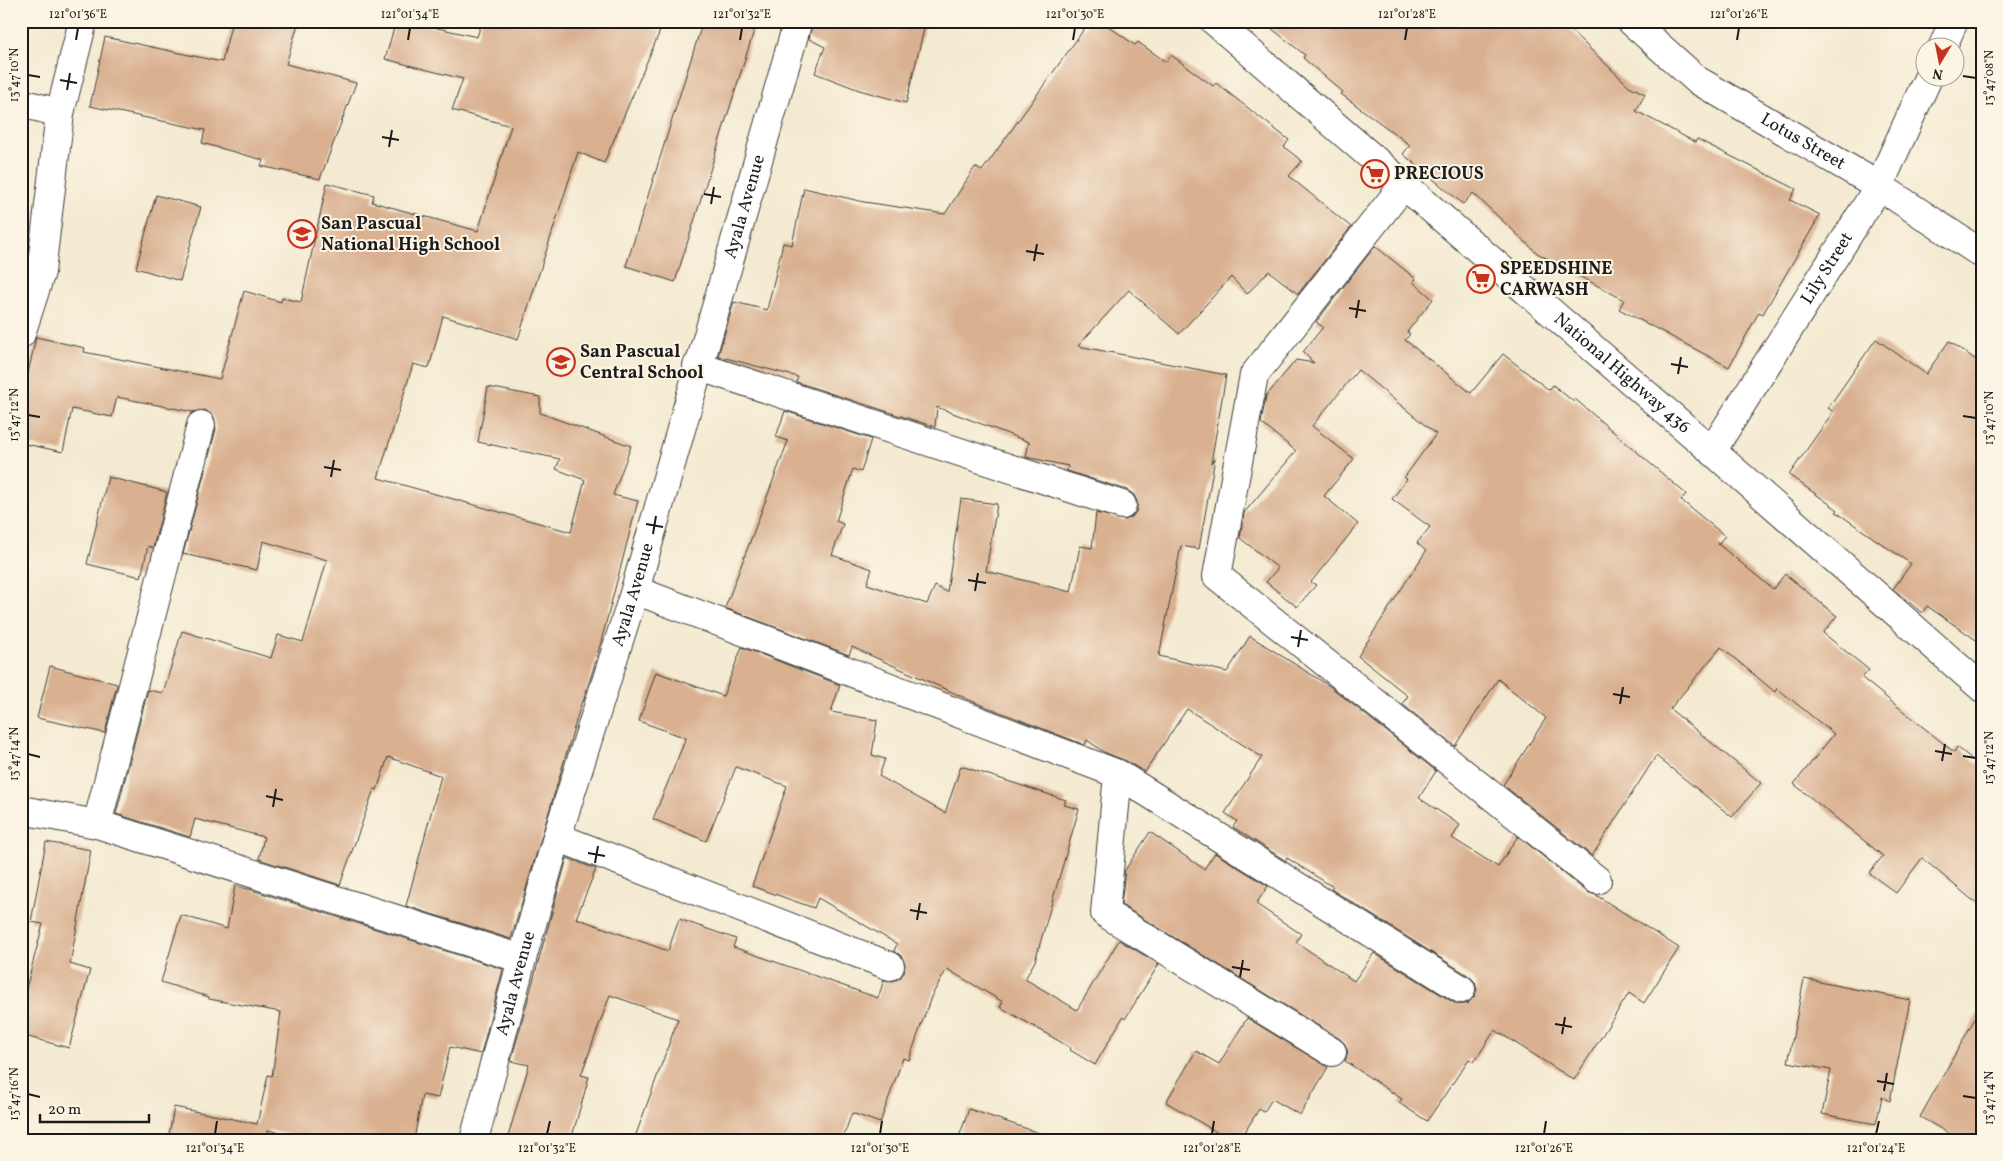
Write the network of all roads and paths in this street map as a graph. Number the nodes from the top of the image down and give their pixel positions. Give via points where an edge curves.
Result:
1 (83, 21) edge
2 (798, 21) edge
3 (1214, 21) edge
4 (1632, 21) edge
5 (1954, 21) edge
6 (1946, 38) edge
7 (1923, 88) edge
8 (21, 104) edge
9 (60, 113) junction
10 (1403, 186) junction
11 (1879, 186) junction
12 (1982, 254) edge
13 (31, 271) edge
14 (21, 334) edge
15 (698, 366) junction
16 (201, 425) dead end
17 (1712, 450) junction
18 (1122, 505) dead end
19 (634, 590) junction
20 (1982, 688) edge
21 (1118, 774) junction
22 (21, 810) edge
23 (97, 824) junction
24 (557, 837) junction
25 (1596, 880) dead end
26 (522, 959) junction
27 (890, 966) dead end
28 (1461, 989) dead end
29 (1332, 1052) dead end
30 (474, 1140) edge

1 - 9 street
2 - 15 street, Ayala Avenue
3 - 10 street, National Highway 436
4 - 11 street, Lotus Street via 1697,80
5 - 6 street
7 - 11 street, Lily Street
8 - 9 street
9 - 13 street
10 - 17 street, National Highway 436
10 - 25 street via 1254,375 1217,576
11 - 12 street, Lotus Street
11 - 17 street, Lily Street
13 - 14 street
15 - 18 street
15 - 19 street, Ayala Avenue
16 - 23 street
17 - 20 street, National Highway 436
19 - 21 street
19 - 24 street, Ayala Avenue
21 - 28 street
21 - 29 street via 1104,913
22 - 23 street
23 - 26 street
24 - 26 street, Ayala Avenue
24 - 27 street
26 - 30 street, Ayala Avenue

